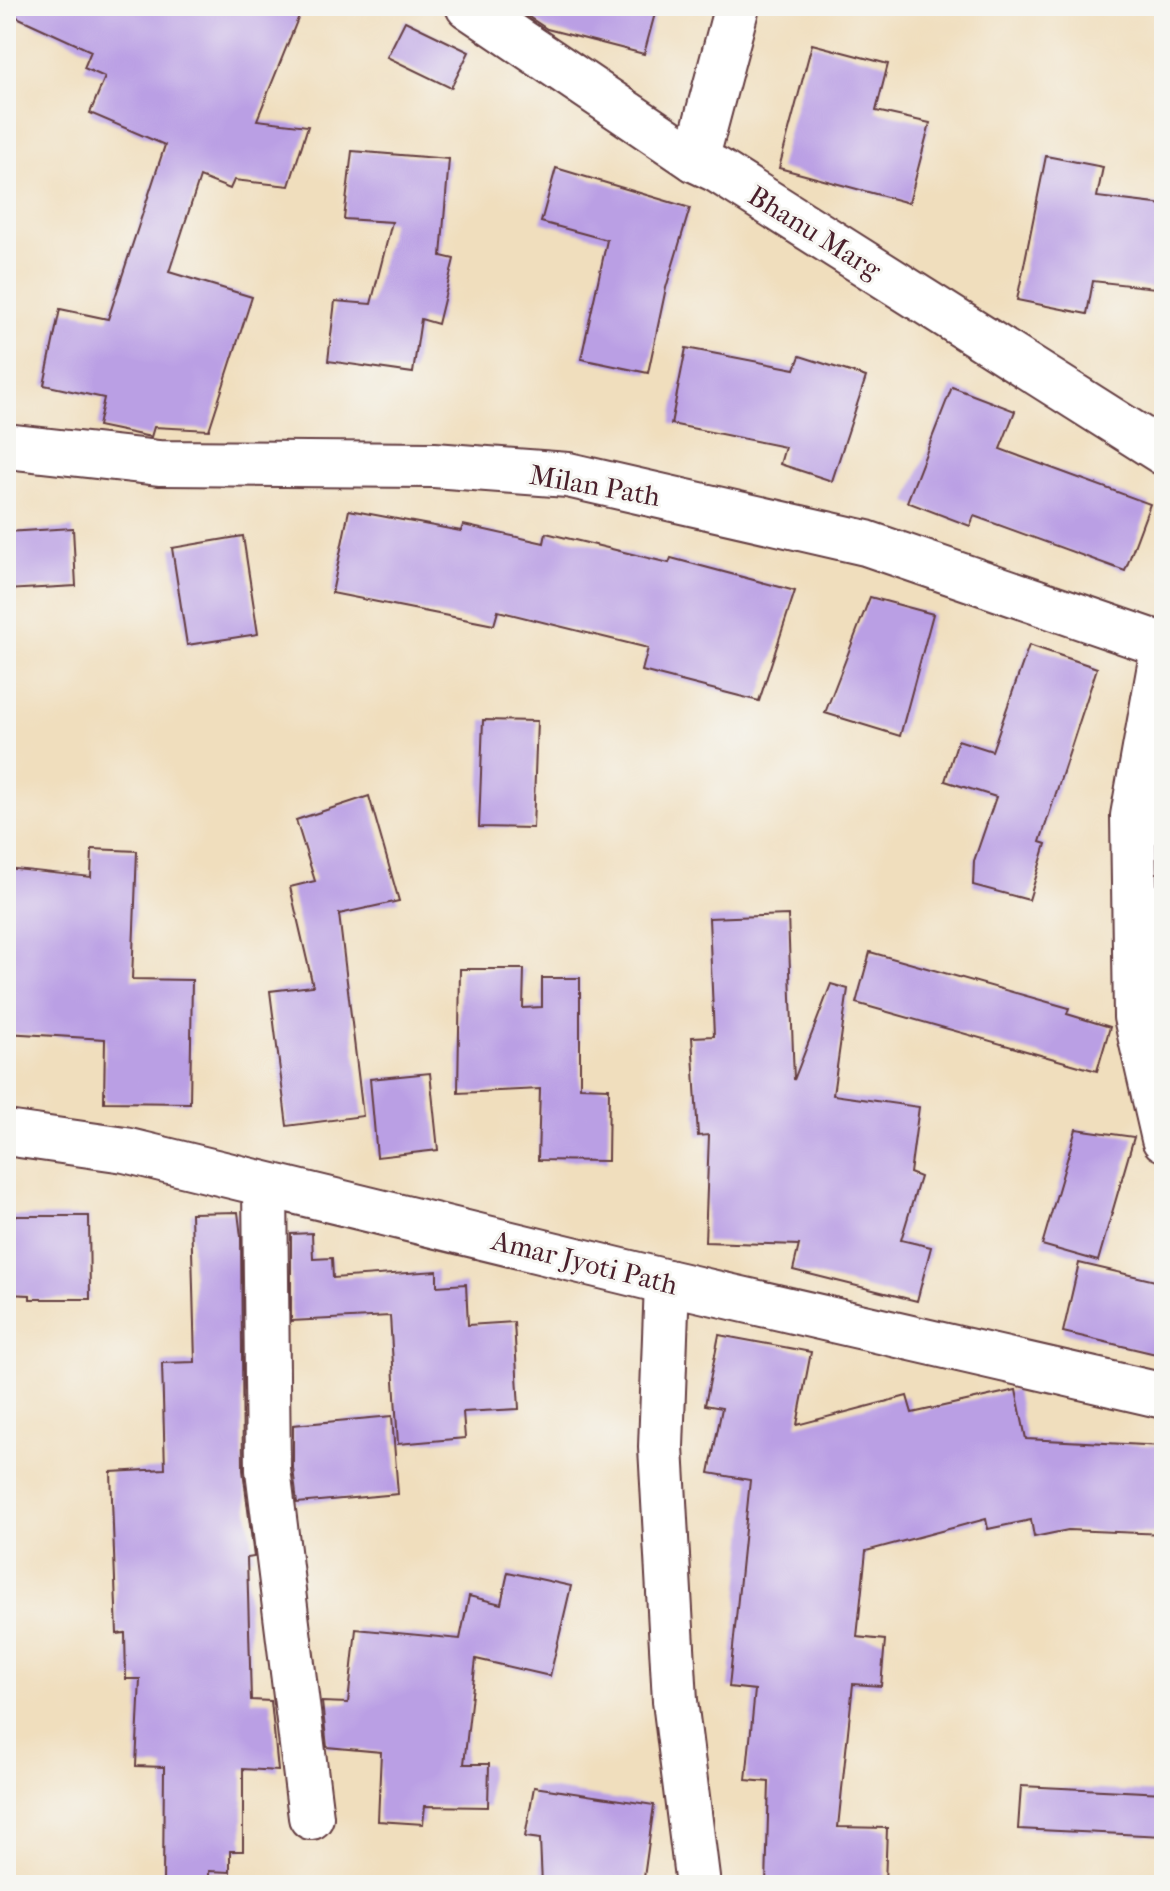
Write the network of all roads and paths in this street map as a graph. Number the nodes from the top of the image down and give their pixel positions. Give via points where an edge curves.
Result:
1 (468, 6) edge
2 (737, 6) edge
3 (696, 160) junction
4 (6, 446) edge
5 (1164, 453) edge
6 (1164, 644) edge
7 (6, 1133) edge
8 (1164, 1139) edge
9 (265, 1185) junction
10 (667, 1282) junction
11 (1164, 1396) edge
12 (311, 1817) dead end
13 (698, 1885) edge

1 - 3 street, Bhanu Marg
2 - 3 street
3 - 5 street, Bhanu Marg
4 - 6 street, Milan Path via 159,463 434,465 568,475 866,543
6 - 8 street via 1133,816 1136,1017
7 - 9 street, Amar Jyoti Path via 125,1150
9 - 10 street, Amar Jyoti Path
9 - 12 street via 268,1470
10 - 11 street, Amar Jyoti Path
10 - 13 street via 662,1462 675,1701

